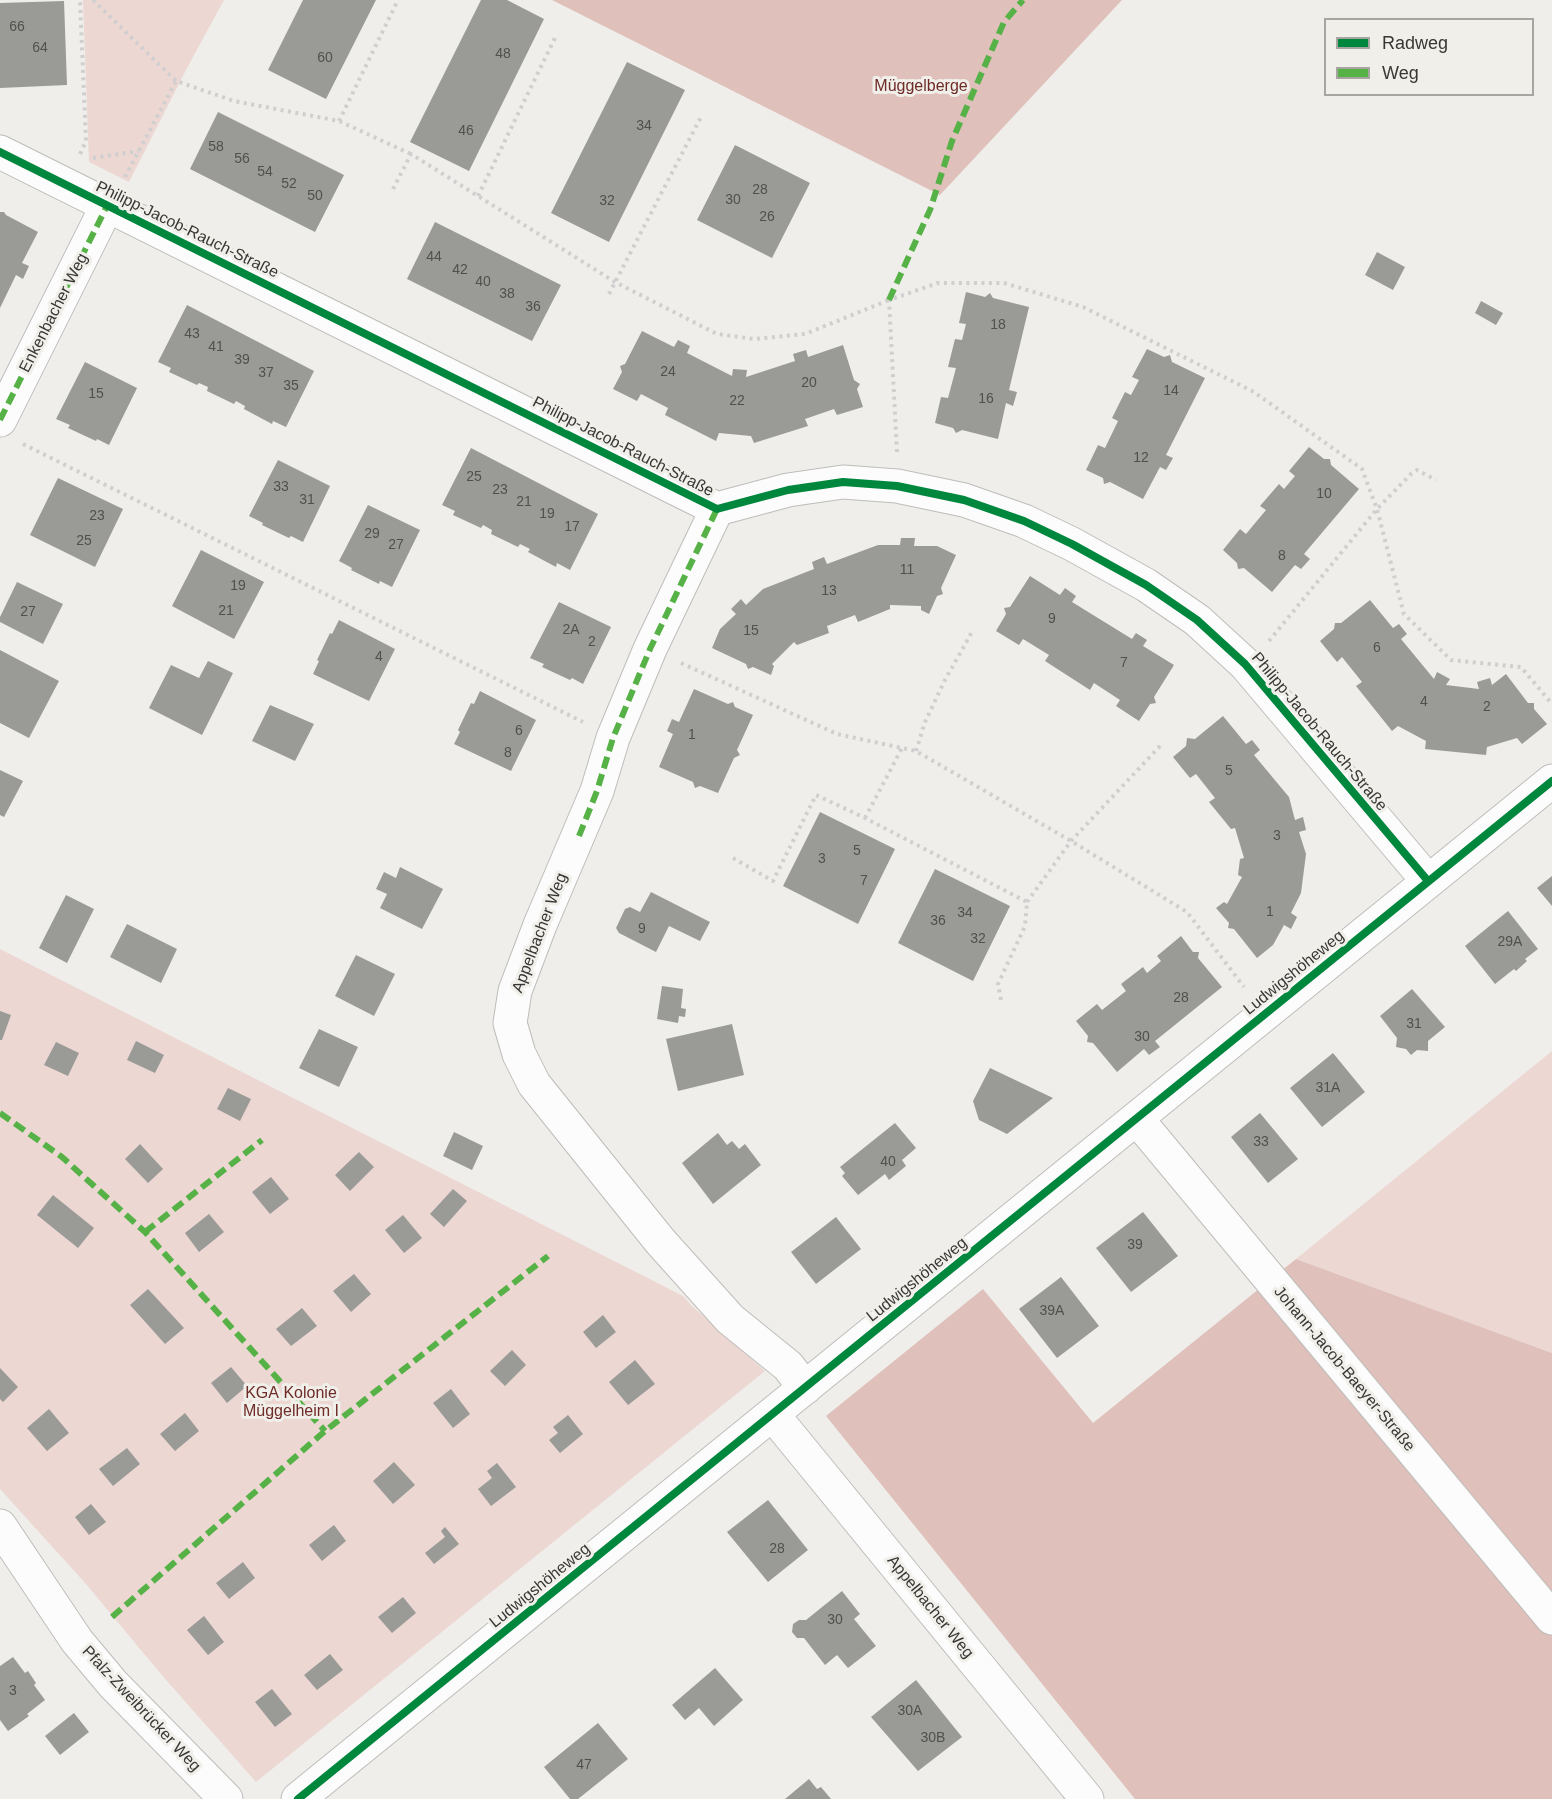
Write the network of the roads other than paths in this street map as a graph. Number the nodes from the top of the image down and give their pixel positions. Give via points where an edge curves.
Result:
1 (0, 152) edge
2 (114, 194) junction
3 (10, 431) edge
4 (717, 509) junction
5 (1552, 781) edge
6 (1428, 881) junction
7 (1137, 1119) junction
8 (805, 1388) junction
9 (773, 1415) junction
10 (0, 1526) edge
11 (1552, 1618) edge
12 (226, 1799) edge
13 (298, 1799) edge
14 (1087, 1799) edge

1 - 2 street, Philipp-Jacob-Rauch-Straße
2 - 3 street, Enkenbacher Weg
2 - 4 street, Philipp-Jacob-Rauch-Straße
4 - 6 street, Philipp-Jacob-Rauch-Straße via 788,490 843,482 897,486 964,501 1024,521 1146,585 1197,620 1245,664
4 - 8 street, Appelbacher Weg via 650,649 613,738 597,791 515,991 510,1023 534,1084 660,1241 730,1319 788,1366
5 - 6 street, Ludwigshöheweg
6 - 7 street, Ludwigshöheweg
7 - 8 street, Ludwigshöheweg
7 - 11 street, Johann-Jacob-Baeyer-Straße
8 - 9 street, Ludwigshöheweg
9 - 13 street, Ludwigshöheweg
9 - 14 street, Appelbacher Weg
10 - 12 street, Pfalz-Zweibrücker Weg via 84,1650

